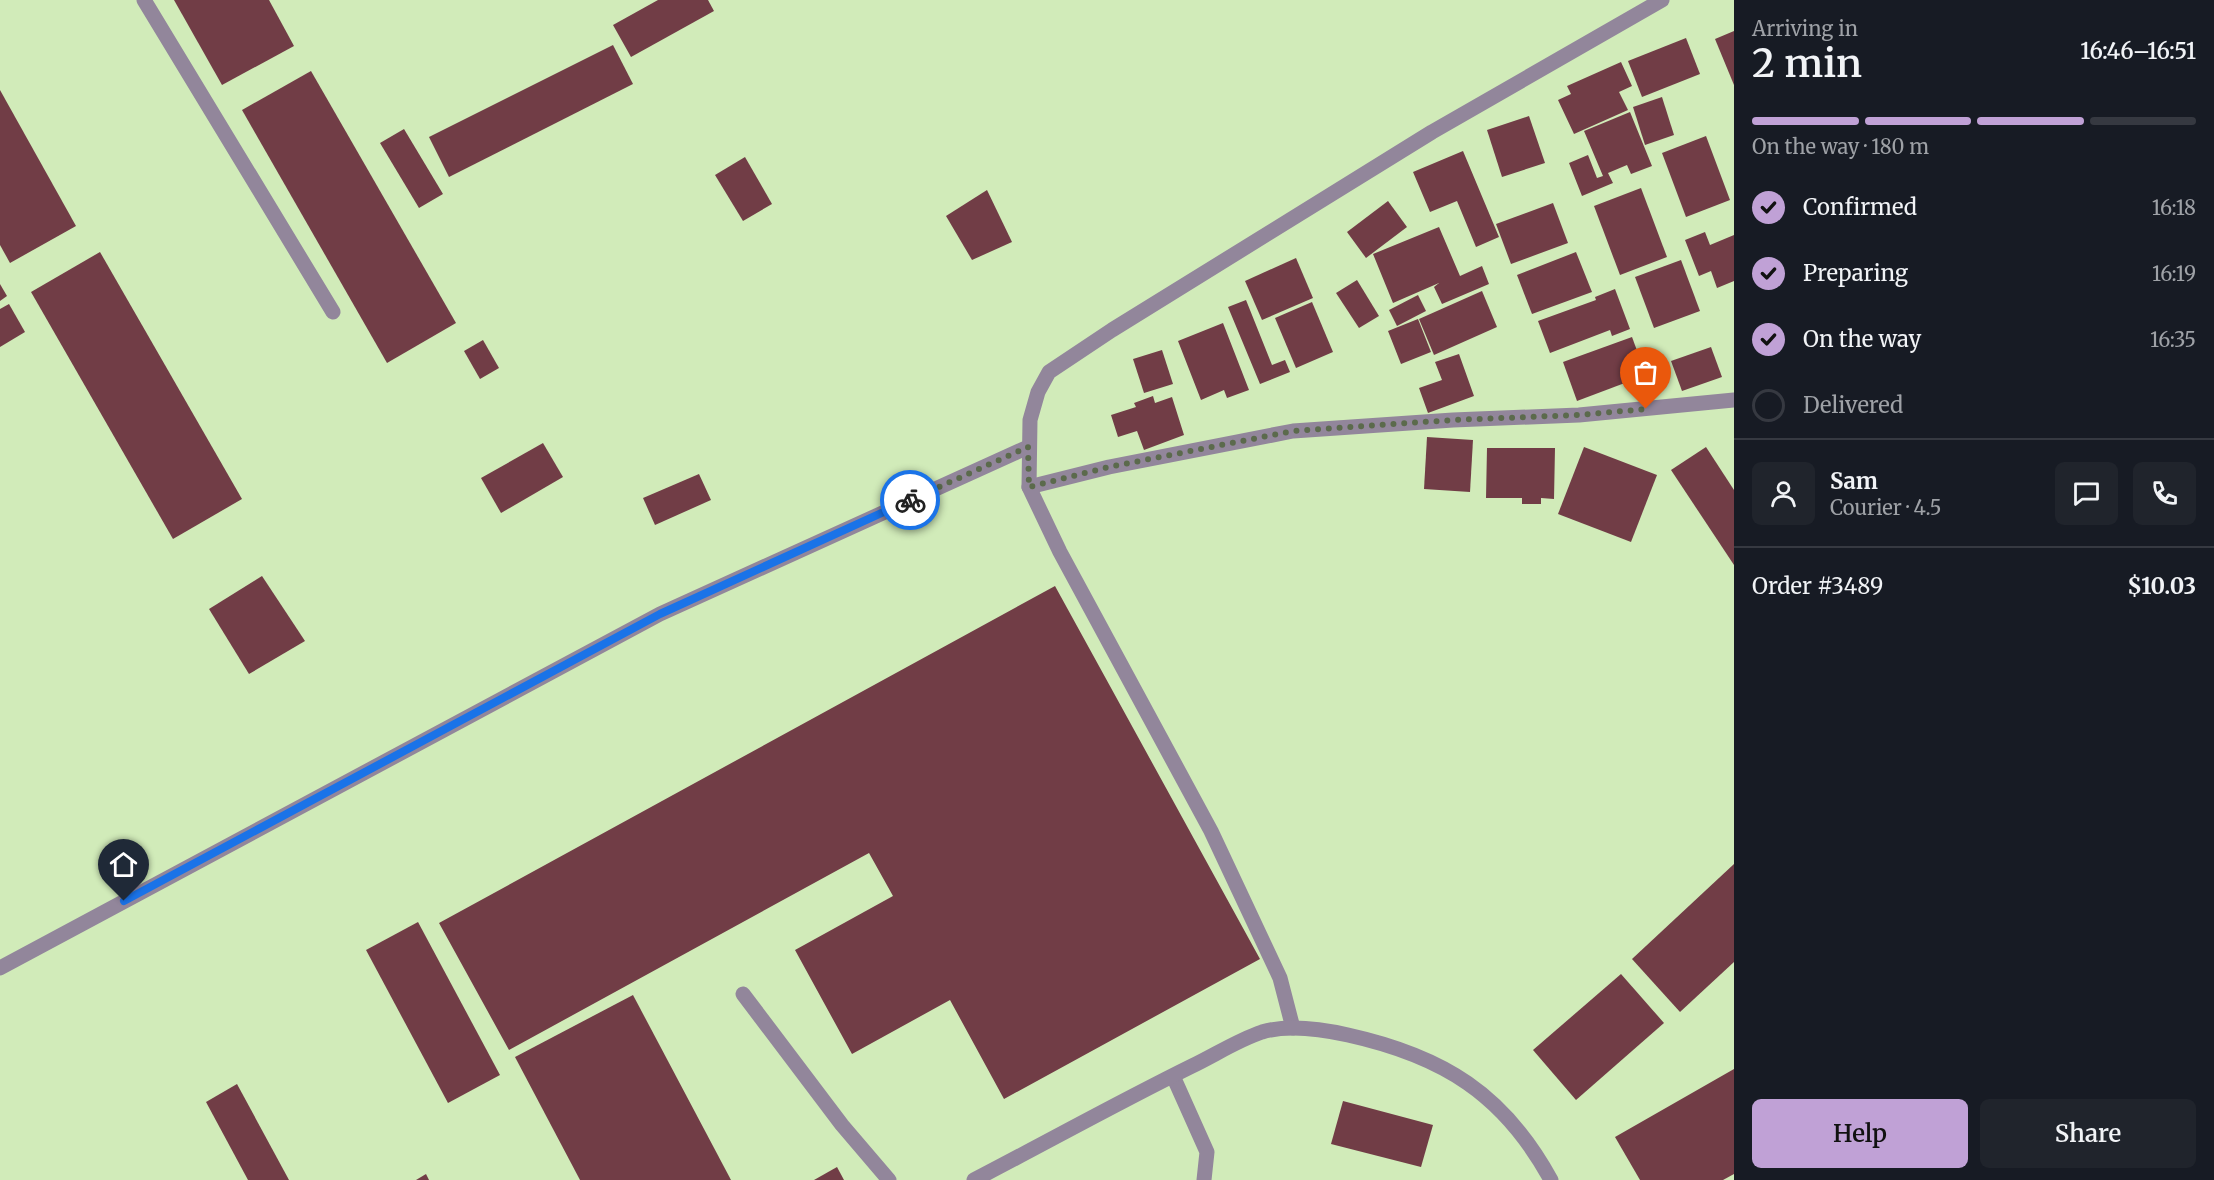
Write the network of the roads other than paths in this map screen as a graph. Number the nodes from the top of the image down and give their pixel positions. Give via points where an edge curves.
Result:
1 (144, 0) edge
2 (1662, 0) edge
3 (333, 312) dead end
4 (1734, 400) edge
5 (1028, 447) junction
6 (1029, 487) junction
7 (0, 968) edge
8 (743, 994) dead end
9 (1293, 1028) junction
10 (1173, 1076) junction
11 (889, 1180) edge
12 (974, 1180) edge
13 (1204, 1180) edge
14 (1551, 1180) edge

1 - 3 street
2 - 5 street via 1432,132 1049,372 1030,420
4 - 6 street via 1579,415 1293,431
5 - 6 street
5 - 7 street via 660,614
6 - 9 street via 1210,831 1280,978
8 - 11 street via 842,1125
9 - 10 street via 1263,1032
9 - 14 street via 1376,1041 1423,1057 1459,1077 1508,1115
10 - 12 street
10 - 13 street via 1208,1152

